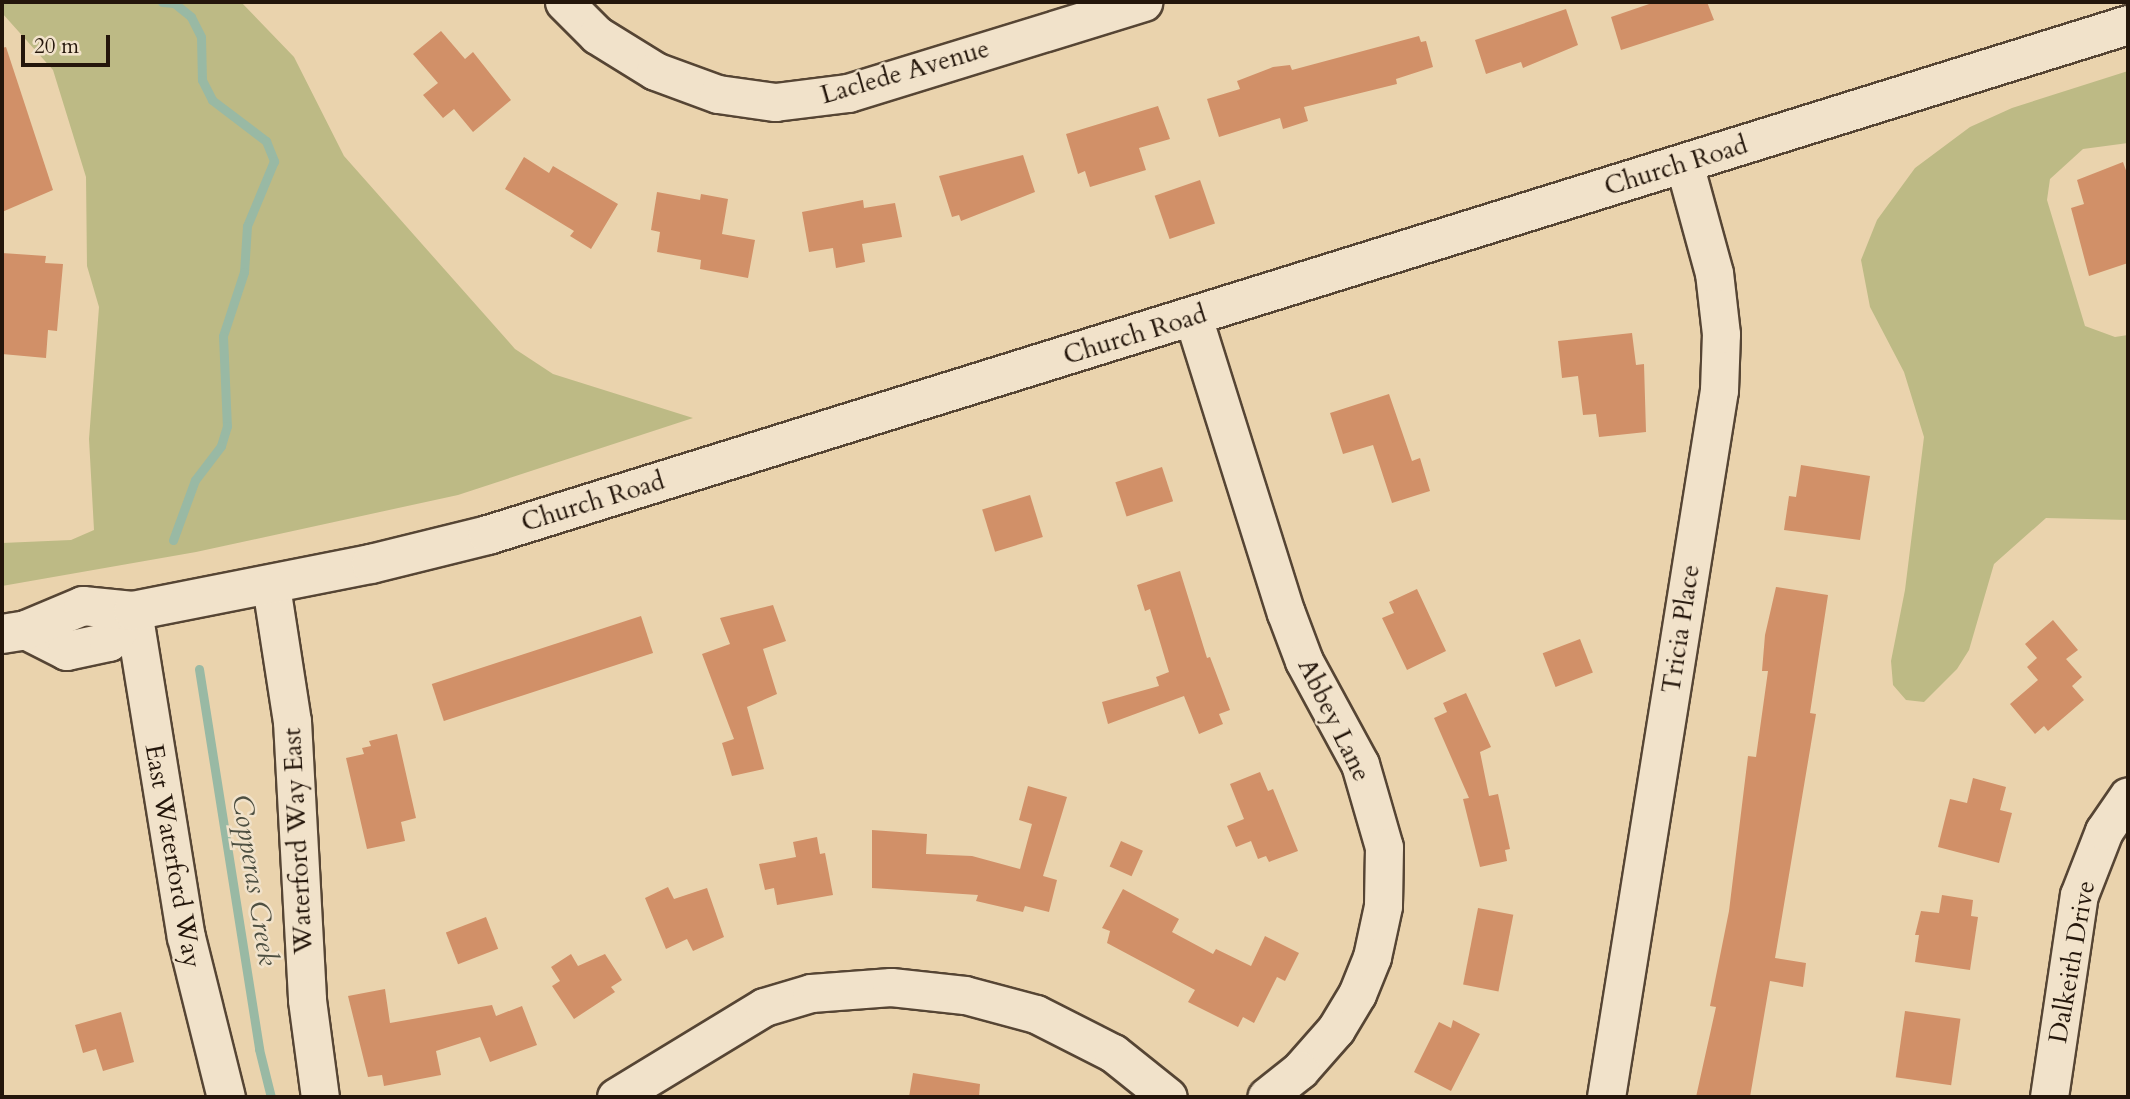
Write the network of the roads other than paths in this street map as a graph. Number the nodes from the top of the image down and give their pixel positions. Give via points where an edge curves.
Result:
1 (564, 2) edge
2 (1143, 2) edge
3 (2128, 25) edge
4 (1684, 163) junction
5 (1193, 317) junction
6 (271, 586) junction
7 (133, 611) junction
8 (14, 632) edge
9 (2128, 796) edge
10 (226, 1097) edge
11 (320, 1097) edge
12 (616, 1097) edge
13 (1168, 1097) edge
14 (1266, 1097) edge
15 (1606, 1097) edge
16 (2049, 1097) edge

1 - 2 street, Laclede Avenue via 605,40 663,75 718,94 775,102 848,93
3 - 4 main road, Church Road
4 - 5 main road, Church Road
4 - 15 street, Tricia Place via 1714,273 1721,334 1719,390
5 - 6 main road, Church Road via 488,535
5 - 14 street, Abbey Lane via 1286,613 1304,661 1360,764 1384,847 1384,906 1372,957 1356,995 1336,1029 1300,1070
6 - 7 main road, Church Road
6 - 11 street, Waterford Way East via 292,721 307,1000
7 - 8 main road via 109,642 67,651
7 - 10 street, East Waterford Way via 186,937
9 - 16 street, Dalkeith Drive via 2104,831 2079,895
12 - 13 street via 764,1007 811,993 891,987 965,995 1036,1014 1114,1053

